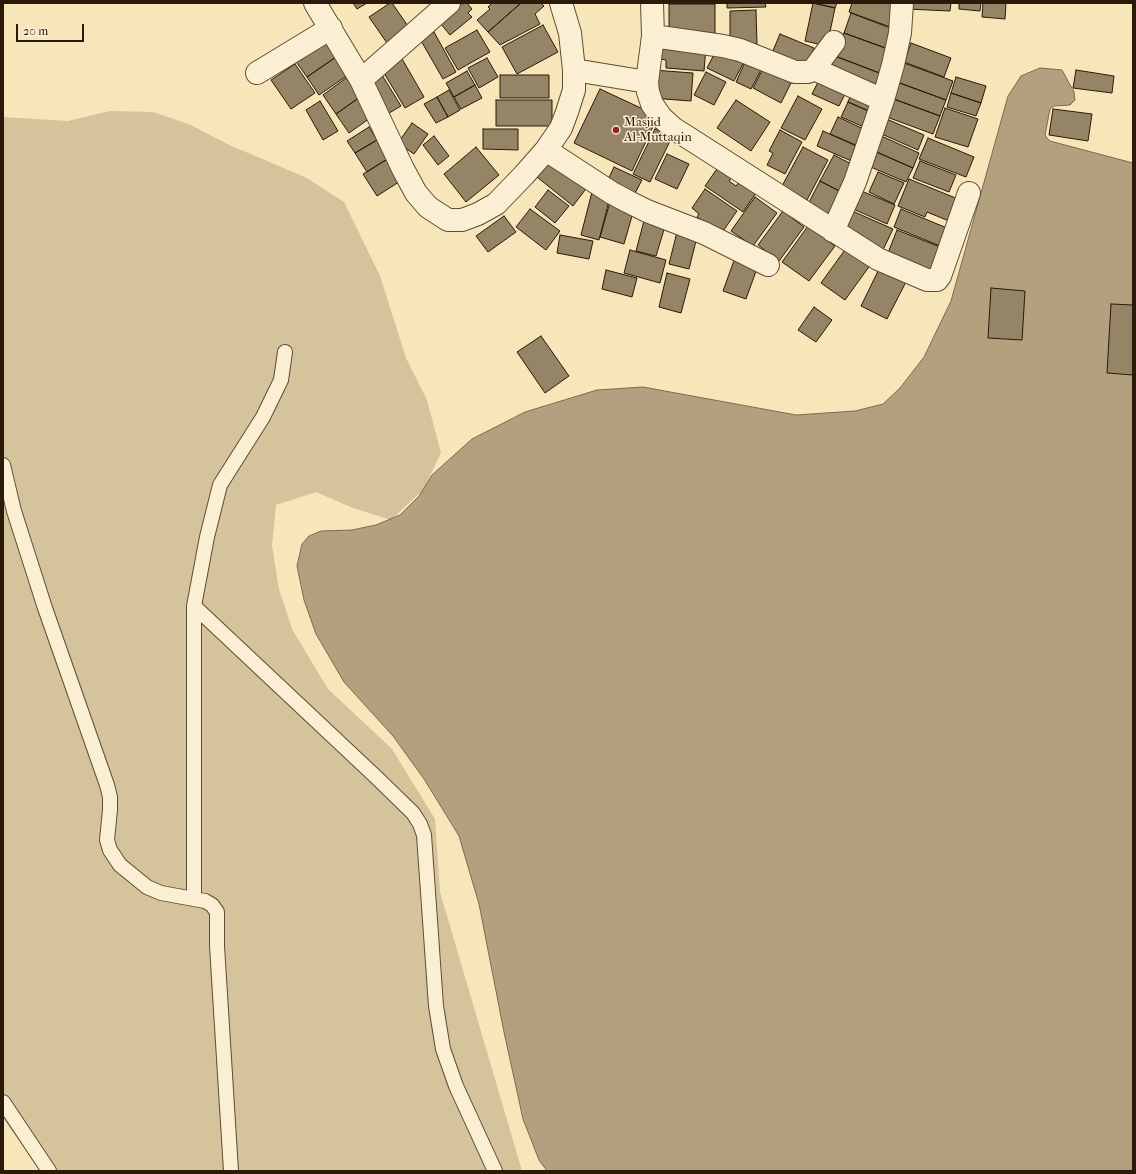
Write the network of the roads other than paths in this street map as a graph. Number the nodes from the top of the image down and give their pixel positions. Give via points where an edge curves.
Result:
1 (315, 3) edge
2 (449, 3) edge
3 (561, 3) edge
4 (652, 3) edge
5 (902, 3) edge
6 (330, 28) junction
7 (653, 36) junction
8 (834, 42) dead end
9 (814, 69) junction
10 (574, 70) junction
11 (257, 72) dead end
12 (360, 80) junction
13 (646, 82) junction
14 (883, 100) junction
15 (546, 150) junction
16 (970, 193) dead end
17 (833, 231) junction
18 (768, 265) dead end
19 (285, 352) dead end
20 (3, 464) edge
21 (194, 606) junction
22 (194, 899) junction
23 (3, 1102) edge
24 (49, 1171) edge
25 (231, 1171) edge
26 (495, 1171) edge

1 - 6 street
2 - 12 street
3 - 10 street via 570,33
4 - 7 street
5 - 14 street via 900,33
6 - 11 street
6 - 12 street
7 - 9 street via 740,50 795,72 808,72
7 - 13 street
8 - 9 street
9 - 14 street
10 - 13 street
10 - 15 street via 574,90 567,112 561,128
12 - 15 street via 416,193 428,207 448,220 462,220 496,204
13 - 17 street via 652,104 673,128
14 - 17 street via 856,182
15 - 18 street via 629,202 704,233
16 - 17 street via 943,271 937,280 927,280 878,260
19 - 21 lane via 281,380 220,485
20 - 22 lane via 14,511 45,608 107,785 110,797 107,840 110,850 120,865 147,887 161,893
21 - 22 lane
21 - 26 lane via 376,777 413,813 420,824 424,835 436,1006 443,1049 456,1086
22 - 25 lane via 205,901 217,912
23 - 24 lane

